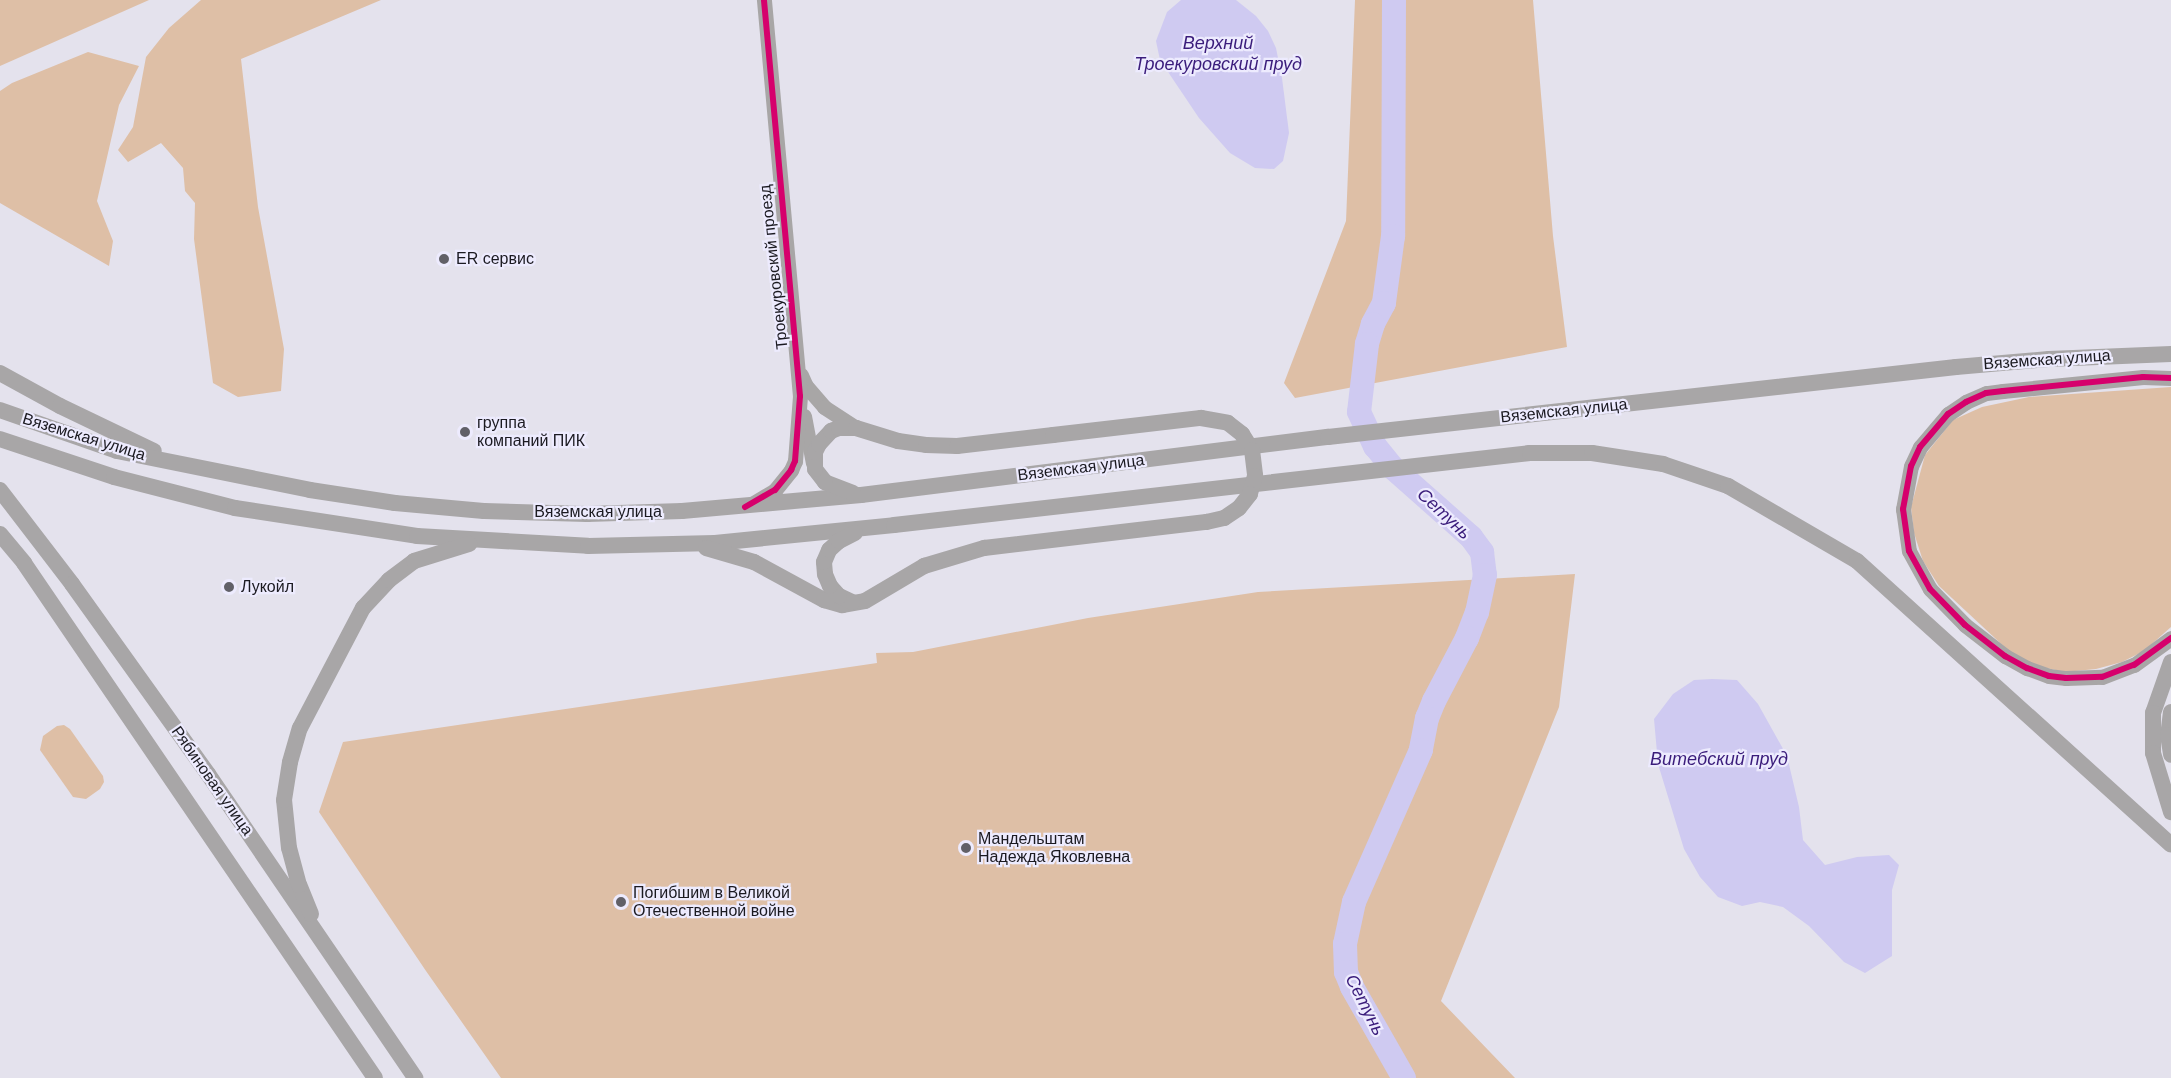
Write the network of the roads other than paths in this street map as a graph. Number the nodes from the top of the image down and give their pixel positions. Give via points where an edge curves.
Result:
1 (764, 0) edge
2 (2171, 354) edge
3 (798, 367) junction
4 (0, 374) edge
5 (2171, 378) edge
6 (800, 396) junction
7 (0, 410) edge
8 (852, 427) junction
9 (831, 431) junction
10 (0, 439) edge
11 (810, 446) junction
12 (188, 466) junction
13 (815, 469) junction
14 (791, 470) junction
15 (0, 490) edge
16 (861, 495) junction
17 (745, 507) junction
18 (864, 528) junction
19 (0, 534) edge
20 (499, 540) junction
21 (687, 544) junction
22 (0, 552) edge
23 (855, 604) junction
24 (50, 605) junction
25 (2171, 638) edge
26 (2171, 662) edge
27 (2171, 712) edge
28 (2171, 755) edge
29 (2171, 812) edge
30 (2171, 845) edge
31 (326, 948) junction
32 (375, 1078) edge
33 (415, 1078) edge

1 - 3 street, Троекуровский проезд
2 - 16 main road, Вяземская улица via 1956,367 1328,437
3 - 6 street, Троекуровский проезд
3 - 8 street via 815,399
4 - 12 main road via 101,427
5 - 25 street via 2143,377 2003,391 1966,402 1940,422 1920,447 1911,466 1903,509 1910,551 1930,589 1965,625 2027,668 2066,678 2102,676 2134,665
6 - 8 street via 814,414
6 - 11 street
6 - 14 street, Троекуровский проезд
7 - 12 main road, Вяземская улица via 117,450
8 - 9 main road
8 - 23 main road, bridge via 897,441 957,446 1201,418 1227,423 1242,434 1252,450 1255,476 1250,494 1224,518 974,551 924,566
9 - 11 street
9 - 13 main road via 815,452
10 - 20 main road, Вяземская улица via 114,477 235,508 417,536
11 - 13 street
11 - 14 street
12 - 17 main road, Вяземская улица via 395,503 484,511 587,514
13 - 16 main road via 834,488
14 - 17 street via 775,490
15 - 31 main road, Рябиновая улица via 124,657
16 - 17 main road, Вяземская улица
18 - 21 main road, Вяземская улица
18 - 23 main road via 839,541 824,562 830,586
18 - 30 main road, Вяземская улица via 1530,453 1592,453 1663,464 1728,486 1857,561
19 - 24 main road, Рябиновая улица
20 - 21 main road, Вяземская улица via 588,546
20 - 31 main road via 455,546 414,561 389,580 363,608 349,631 300,728 284,800 289,848 299,885
21 - 23 main road via 753,562 824,600
22 - 24 main road
24 - 32 main road, Рябиновая улица
26 - 29 main road via 2153,712 2153,753
27 - 28 main road
31 - 33 main road, Рябиновая улица

